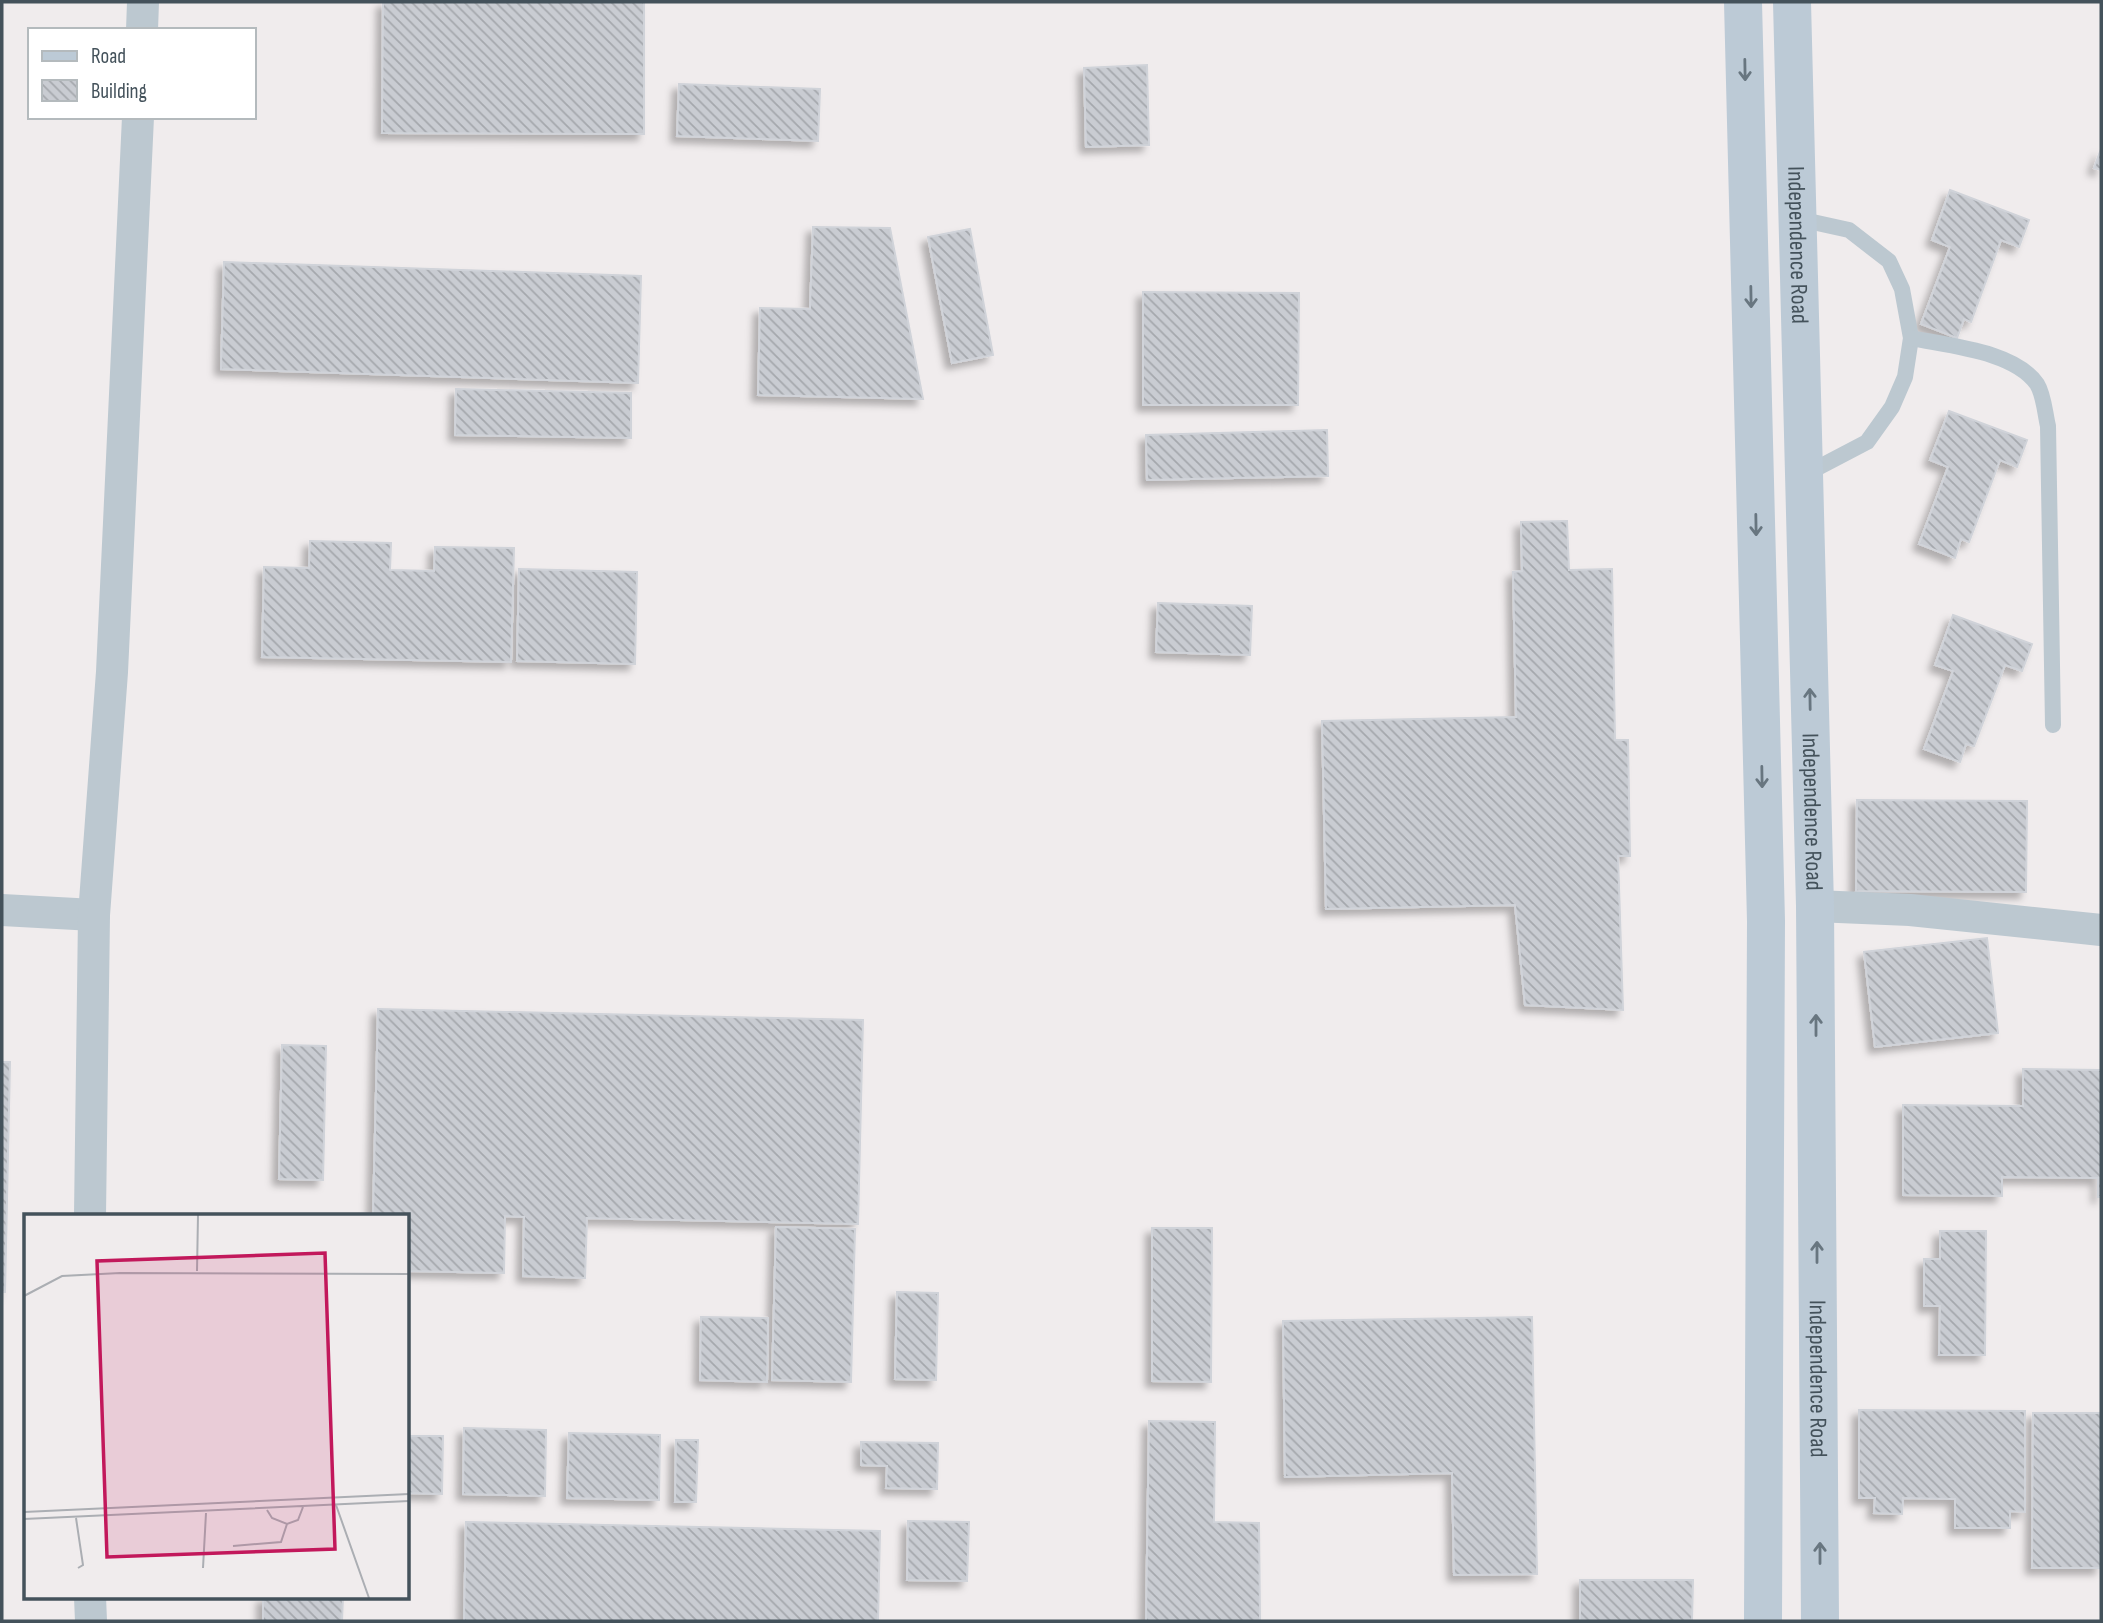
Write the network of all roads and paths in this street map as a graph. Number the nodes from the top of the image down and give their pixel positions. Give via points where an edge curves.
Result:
1 (143, 2) edge
2 (1743, 2) edge
3 (1792, 2) edge
4 (142, 28) edge
5 (138, 119) edge
6 (1796, 219) junction
7 (1911, 338) junction
8 (1804, 475) junction
9 (2053, 725) dead end
10 (1815, 906) junction
11 (2, 910) edge
12 (94, 915) junction
13 (2101, 930) edge
14 (90, 1214) edge
15 (90, 1598) edge
16 (91, 1621) edge
17 (1763, 1621) edge
18 (1820, 1621) edge

1 - 4 street
2 -> 17 main road, Independence Road via 1766,921
3 - 6 main road, Independence Road
5 - 12 street via 112,672
6 - 7 lane via 1849,230 1889,261 1902,289
6 - 8 main road, Independence Road
7 - 8 lane via 1905,377 1892,407 1867,442
7 - 9 lane via 1993,356 2021,367 2038,386 2048,426
10 -> 8 main road, Independence Road
10 - 13 street via 1910,910
18 -> 10 main road, Independence Road
11 - 12 street
12 - 14 street
15 - 16 street

